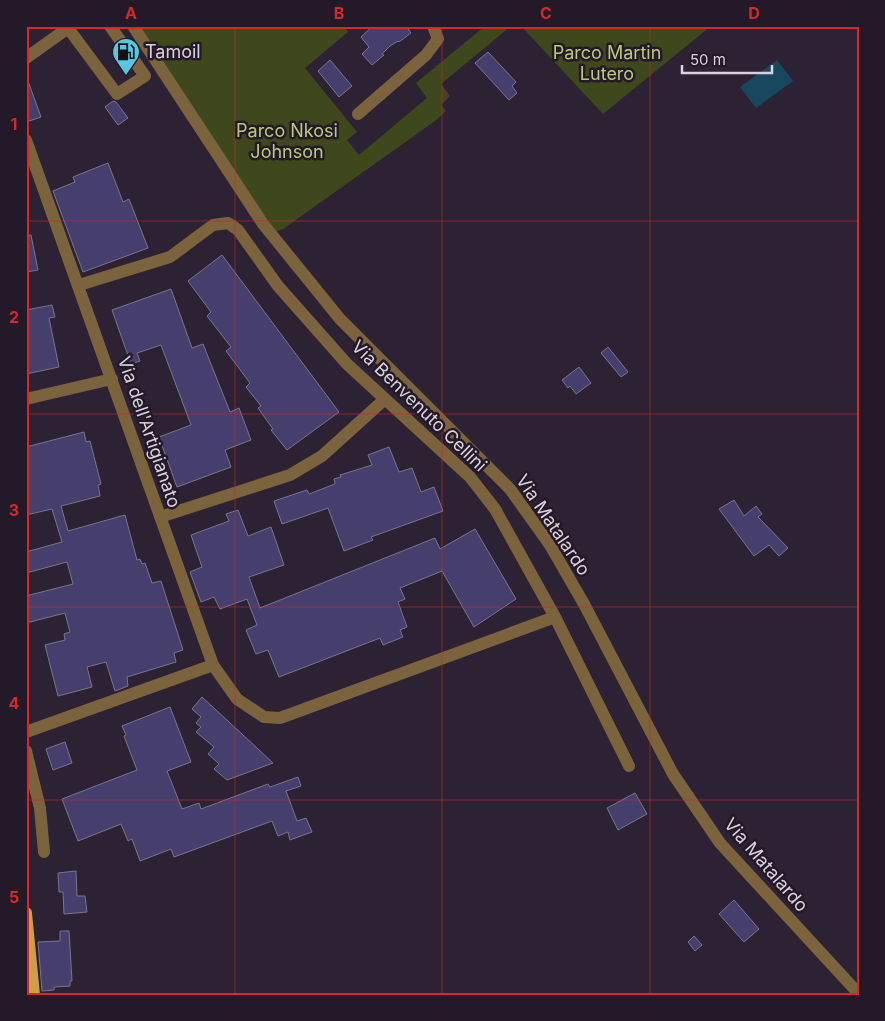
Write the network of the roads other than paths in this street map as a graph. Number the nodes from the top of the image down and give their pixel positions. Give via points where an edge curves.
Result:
1 (110, 26) edge
2 (133, 26) edge
3 (433, 26) edge
4 (70, 27) edge
5 (26, 58) edge
6 (358, 114) dead end
7 (26, 140) edge
8 (79, 285) junction
9 (112, 379) junction
10 (26, 399) edge
11 (385, 400) junction
12 (160, 517) junction
13 (555, 617) junction
14 (213, 665) junction
15 (26, 732) edge
16 (26, 751) edge
17 (629, 766) dead end
18 (44, 852) dead end
19 (26, 913) edge
20 (859, 994) edge
21 (34, 995) edge

1 - 4 street via 145,76 117,94
2 - 20 street, Via Matalardo via 264,225 340,319 510,489 555,554 673,774 720,844
3 - 6 street via 438,39 426,55
4 - 5 street
7 - 8 street, Via dell'Artigianato
8 - 9 street, Via dell'Artigianato
8 - 11 street, Via Benvenuto Cellini via 170,257 213,225 228,223 238,230 278,286 341,357
9 - 10 street
9 - 12 street, Via dell'Artigianato
11 - 12 street via 322,456 290,475
11 - 13 street, Via Benvenuto Cellini via 470,477 495,509
12 - 14 street, Via dell'Artigianato
13 - 14 street, Via dell'Artigianato via 280,718 264,717 237,699
13 - 17 street, Via Benvenuto Cellini
14 - 15 street
16 - 18 street via 40,808
19 - 21 main road

